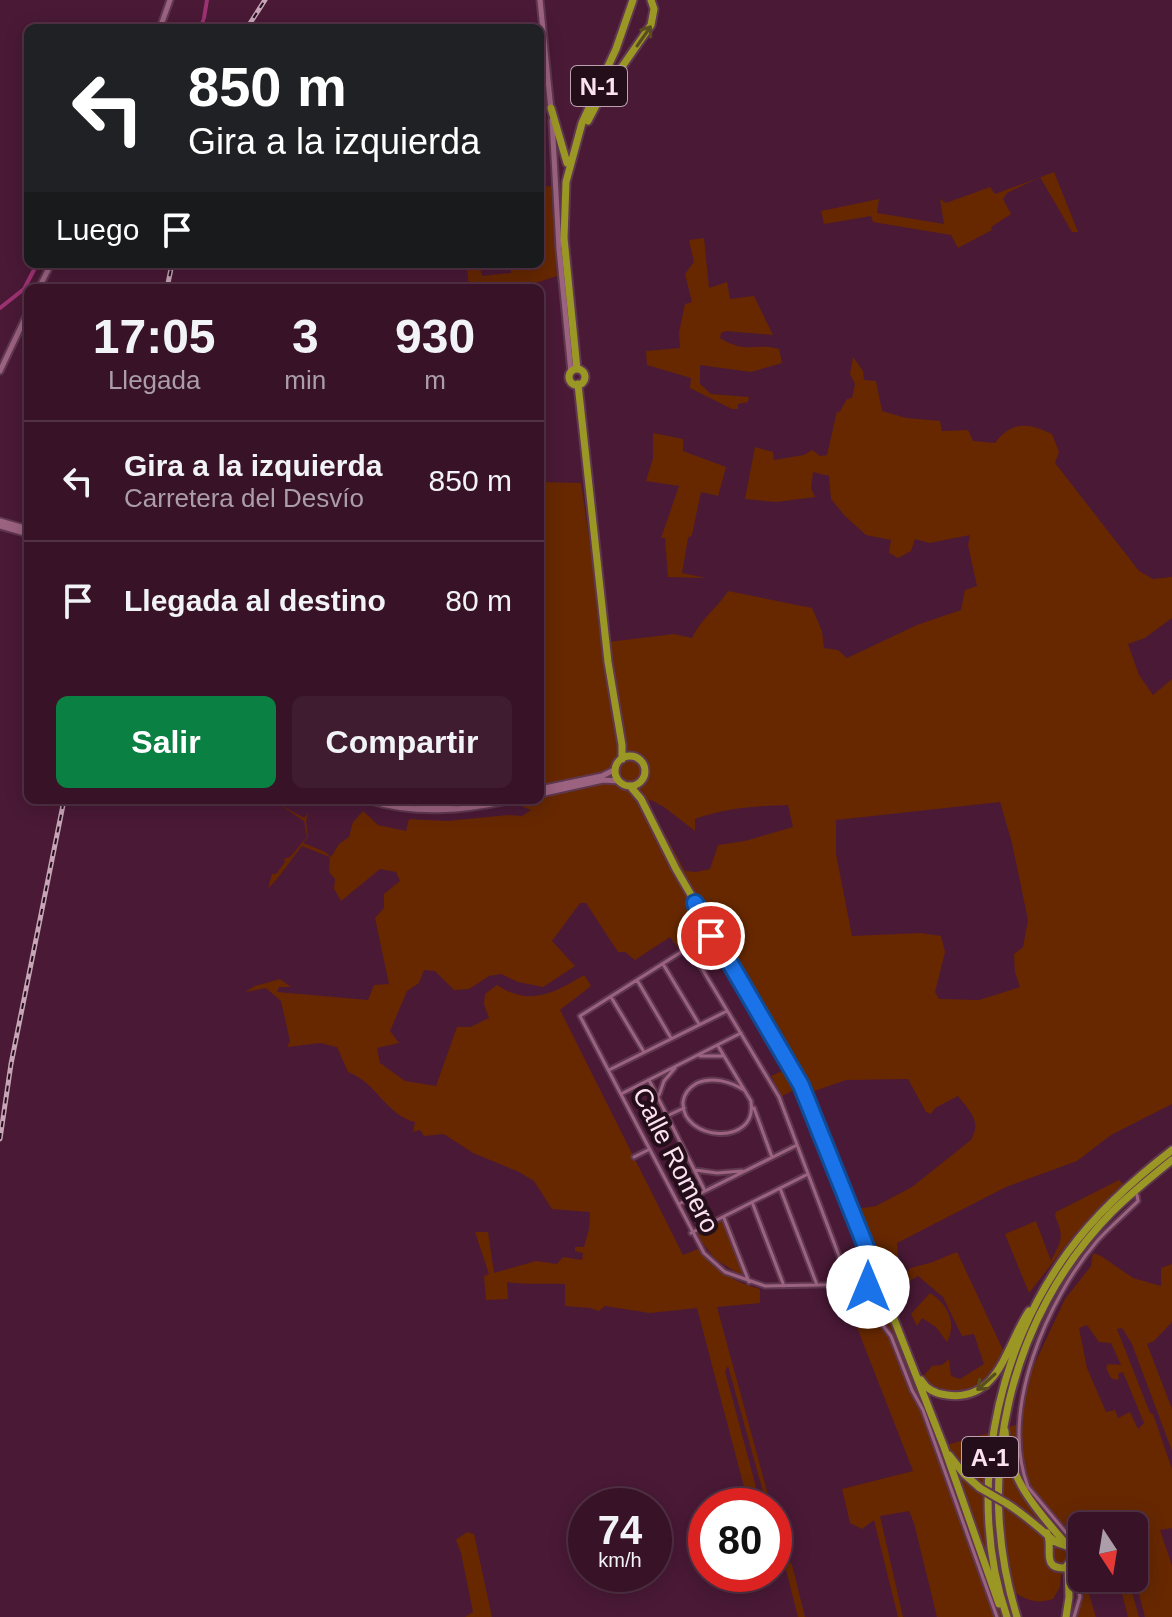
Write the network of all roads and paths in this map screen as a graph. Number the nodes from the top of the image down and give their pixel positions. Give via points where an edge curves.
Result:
1 (170, 0) edge
2 (540, 0) edge
3 (633, 0) edge
4 (651, 0) edge
5 (161, 24) edge
6 (542, 24) edge
7 (544, 39) edge
8 (551, 108) junction
9 (568, 174) junction
10 (560, 221) junction
11 (24, 320) edge
12 (574, 370) junction
13 (0, 371) edge
14 (578, 384) junction
15 (0, 524) edge
16 (24, 530) edge
17 (622, 745) junction
18 (633, 756) junction
19 (622, 759) junction
20 (616, 769) junction
21 (619, 781) junction
22 (640, 783) junction
23 (630, 786) junction
24 (544, 791) edge
25 (544, 791) edge
26 (641, 799) junction
27 (385, 804) edge
28 (418, 804) edge
29 (453, 804) edge
30 (491, 804) edge
31 (713, 935) junction
32 (689, 947) junction
33 (663, 964) junction
34 (637, 980) junction
35 (611, 997) junction
36 (727, 1011) junction
37 (699, 1024) junction
38 (741, 1033) junction
39 (671, 1038) junction
40 (717, 1045) junction
41 (644, 1052) junction
42 (724, 1056) junction
43 (693, 1057) junction
44 (677, 1065) junction
45 (609, 1070) junction
46 (649, 1080) junction
47 (744, 1090) junction
48 (621, 1094) junction
49 (658, 1098) junction
50 (751, 1102) junction
51 (684, 1108) junction
52 (668, 1116) junction
53 (797, 1145) junction
54 (649, 1149) junction
55 (1172, 1150) edge
56 (634, 1157) dead end
57 (772, 1157) junction
58 (1172, 1160) edge
59 (695, 1170) junction
60 (745, 1171) junction
61 (808, 1174) junction
62 (779, 1188) junction
63 (705, 1191) junction
64 (1137, 1195) dead end
65 (752, 1202) junction
66 (678, 1205) junction
67 (724, 1216) junction
68 (691, 1233) junction
69 (876, 1272) junction
70 (749, 1282) junction
71 (868, 1284) junction
72 (817, 1285) junction
73 (850, 1285) junction
74 (784, 1286) junction
75 (872, 1294) junction
76 (885, 1296) junction
77 (1036, 1303) junction
78 (907, 1353) junction
79 (1009, 1397) junction
80 (944, 1447) junction
81 (1068, 1535) edge
82 (1054, 1546) junction
83 (1068, 1546) edge
84 (1068, 1548) edge
85 (1068, 1564) edge
86 (1069, 1592) edge
87 (1079, 1592) edge
88 (997, 1617) edge
89 (1006, 1617) edge
90 (1017, 1617) edge
91 (1066, 1617) edge
92 (1074, 1617) edge

1 - 5 main road
2 - 6 main road
3 - 9 highway, N-1 via 582,123
9 -> 4 highway, N-1 via 592,113 651,25
7 - 8 main road
8 - 9 highway
8 - 10 main road
9 - 10 highway
10 - 12 highway
11 - 13 main road
12 - 14 highway via 570,380
12 - 14 highway via 585,376
14 - 17 highway via 606,647
15 - 16 main road
17 - 18 highway
17 - 19 highway
18 - 19 highway
18 - 22 highway via 645,767
19 - 20 highway
20 - 21 highway
20 - 24 main road
21 - 23 highway
21 - 25 main road
22 - 23 highway
22 - 26 highway
23 - 26 highway
26 - 31 highway
27 - 30 main road via 435,811
28 - 29 main road
31 - 32 street
31 - 69 highway via 806,1094
32 - 33 street
32 - 36 street
33 - 34 street
33 - 37 street
34 - 35 street
34 - 39 street
35 - 41 street
35 - 45 street, Calle Romero via 580,1016
36 - 37 street
36 - 38 street
37 - 39 street
38 - 40 street
38 - 53 street via 779,1097
39 - 41 street
40 - 42 street
40 - 43 street
41 - 45 street
42 - 43 street
42 - 47 street
43 - 44 street
44 - 46 street
44 - 49 street
45 - 48 street, Calle Romero
46 - 48 street
46 - 49 street
47 - 50 street
47 - 51 street via 704,1081 686,1092
48 - 54 street, Calle Romero
49 - 52 street
50 - 51 street via 746,1125 726,1134 699,1128
50 - 57 street
51 - 52 street
52 - 59 street
53 - 57 street
53 - 61 street
54 - 56 street
54 - 66 street, Calle Romero
55 - 77 highway, A-1 via 1105,1207
57 - 60 street
58 - 79 highway, A-1 via 1112,1212 1062,1275 1028,1340
59 - 60 street
59 - 63 street
60 - 63 street
61 - 62 street
61 - 73 street
62 - 65 street
62 - 72 street
63 - 66 street
64 - 81 street via 1138,1201 1097,1241 1061,1297 1040,1339 1021,1406 1018,1441 1024,1477
65 - 67 street
65 - 74 street
66 - 68 street, Calle Romero
67 - 68 street
67 - 70 street
68 - 70 street, Calle Romero via 725,1272
69 - 71 highway
69 - 76 highway via 888,1274 893,1282
70 - 74 street, Calle Romero
71 - 73 street, Calle Romero
71 - 75 highway
72 - 73 street, Calle Romero
72 - 74 street, Calle Romero
75 - 76 highway
75 - 88 street via 866,1303 891,1336 925,1415
76 - 78 highway
77 -> 78 highway via 993,1379 972,1394 951,1396 928,1389
77 - 89 highway, A-1 via 1002,1387 990,1459 991,1541
78 - 80 highway
79 - 83 highway via 1006,1438 1014,1473
79 - 90 highway, A-1 via 997,1503 1004,1570
80 - 82 highway, bridge via 980,1488 1026,1515
80 - 89 highway
82 - 84 highway
82 - 85 highway via 1048,1559 1053,1566
86 - 91 highway
87 - 92 street

